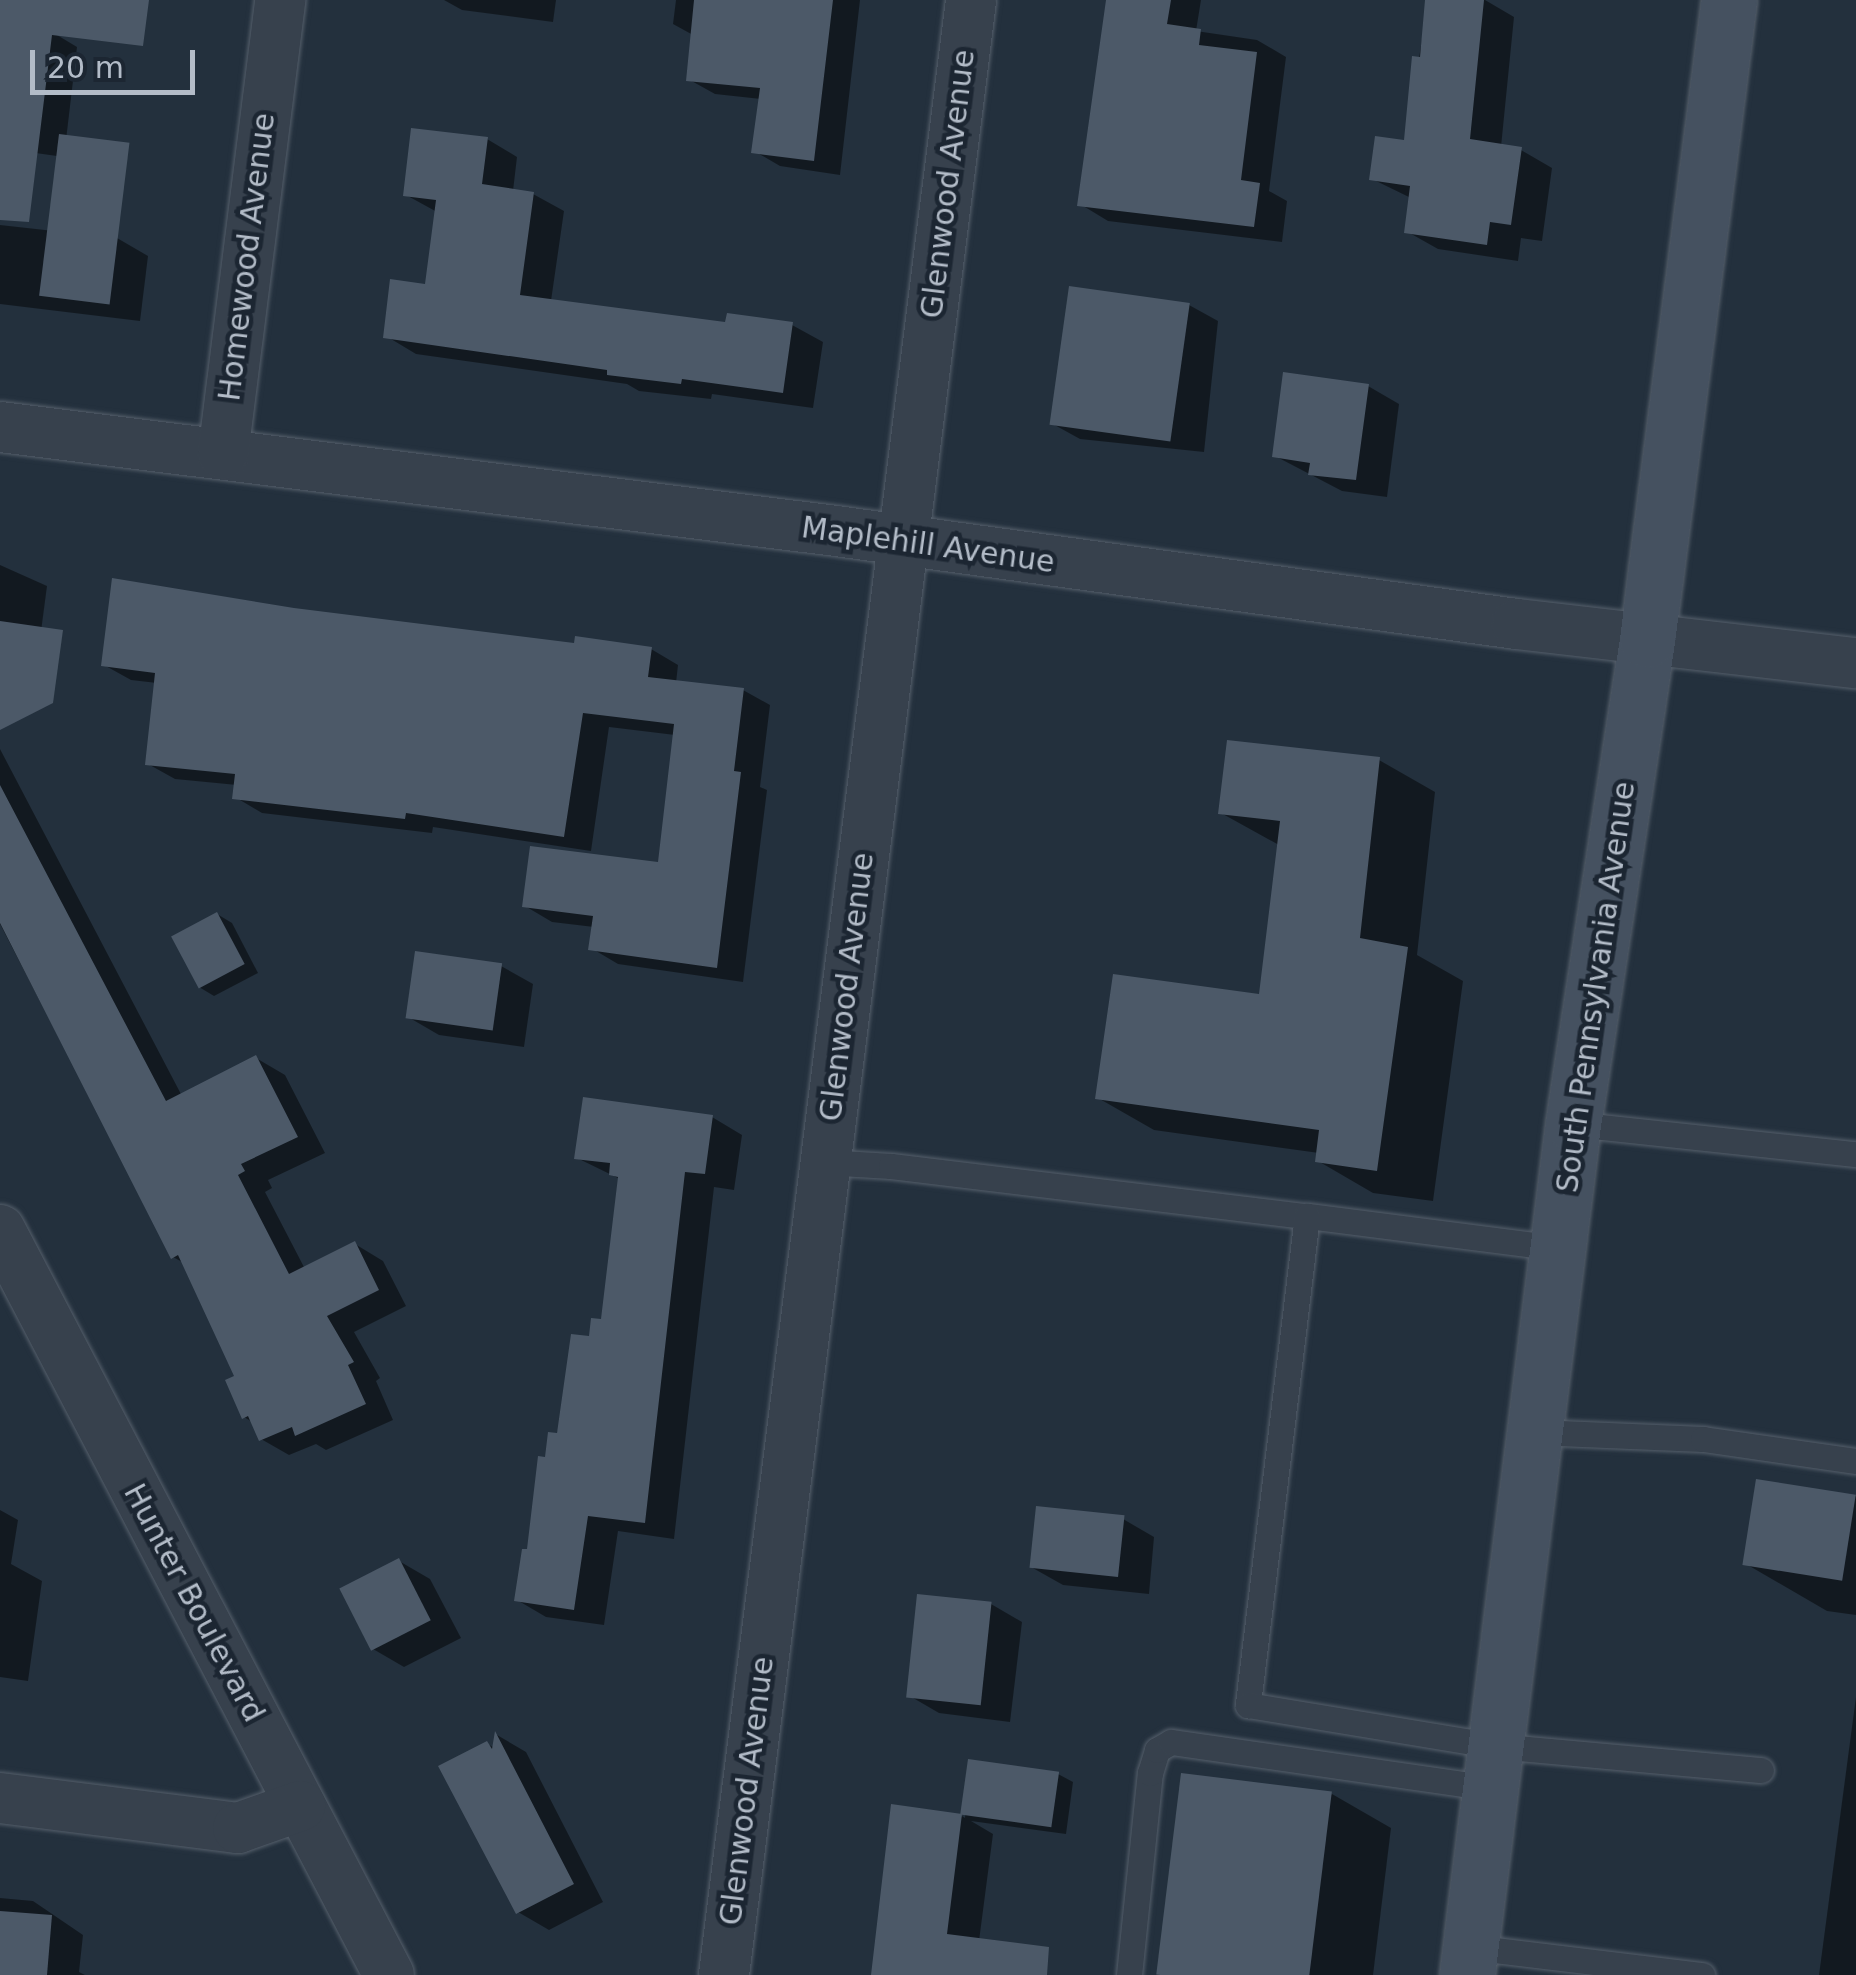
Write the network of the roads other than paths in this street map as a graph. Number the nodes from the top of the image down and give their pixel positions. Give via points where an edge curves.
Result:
1 (280, 0) edge
2 (971, 0) edge
3 (1729, 0) edge
4 (0, 427) edge
5 (223, 454) junction
6 (902, 541) junction
7 (1647, 640) junction
8 (1856, 664) edge
9 (1574, 1124) junction
10 (1856, 1154) edge
11 (824, 1162) junction
12 (1307, 1216) junction
13 (0, 1230) edge
14 (1558, 1248) junction
15 (1535, 1432) junction
16 (1856, 1461) edge
17 (1493, 1767) junction
18 (1761, 1770) dead end
19 (0, 1798) edge
20 (300, 1806) junction
21 (1469, 1961) edge
22 (389, 1975) edge
23 (724, 1975) edge
24 (1129, 1975) edge
25 (1702, 1975) edge

1 - 5 street, Homewood Avenue
2 - 6 street, Glenwood Avenue
3 - 7 main road, South Pennsylvania Avenue
4 - 5 street, Maplehill Avenue
5 - 6 street, Maplehill Avenue
6 - 7 street, Maplehill Avenue
6 - 11 street, Glenwood Avenue
7 - 8 street, Maplehill Avenue
7 - 9 main road, South Pennsylvania Avenue
9 - 10 lane
9 - 14 main road, South Pennsylvania Avenue
11 - 12 lane
11 - 23 street, Glenwood Avenue
12 - 14 lane
12 - 17 lane via 1248,1706
13 - 20 street, Hunter Boulevard
14 - 15 main road, South Pennsylvania Avenue
15 - 16 lane via 1704,1439
15 - 17 main road, South Pennsylvania Avenue
17 - 18 lane
17 - 21 main road, South Pennsylvania Avenue
17 - 24 lane via 1171,1742 1157,1750 1150,1773
19 - 20 street via 238,1828
20 - 22 street, Hunter Boulevard
21 - 25 lane

